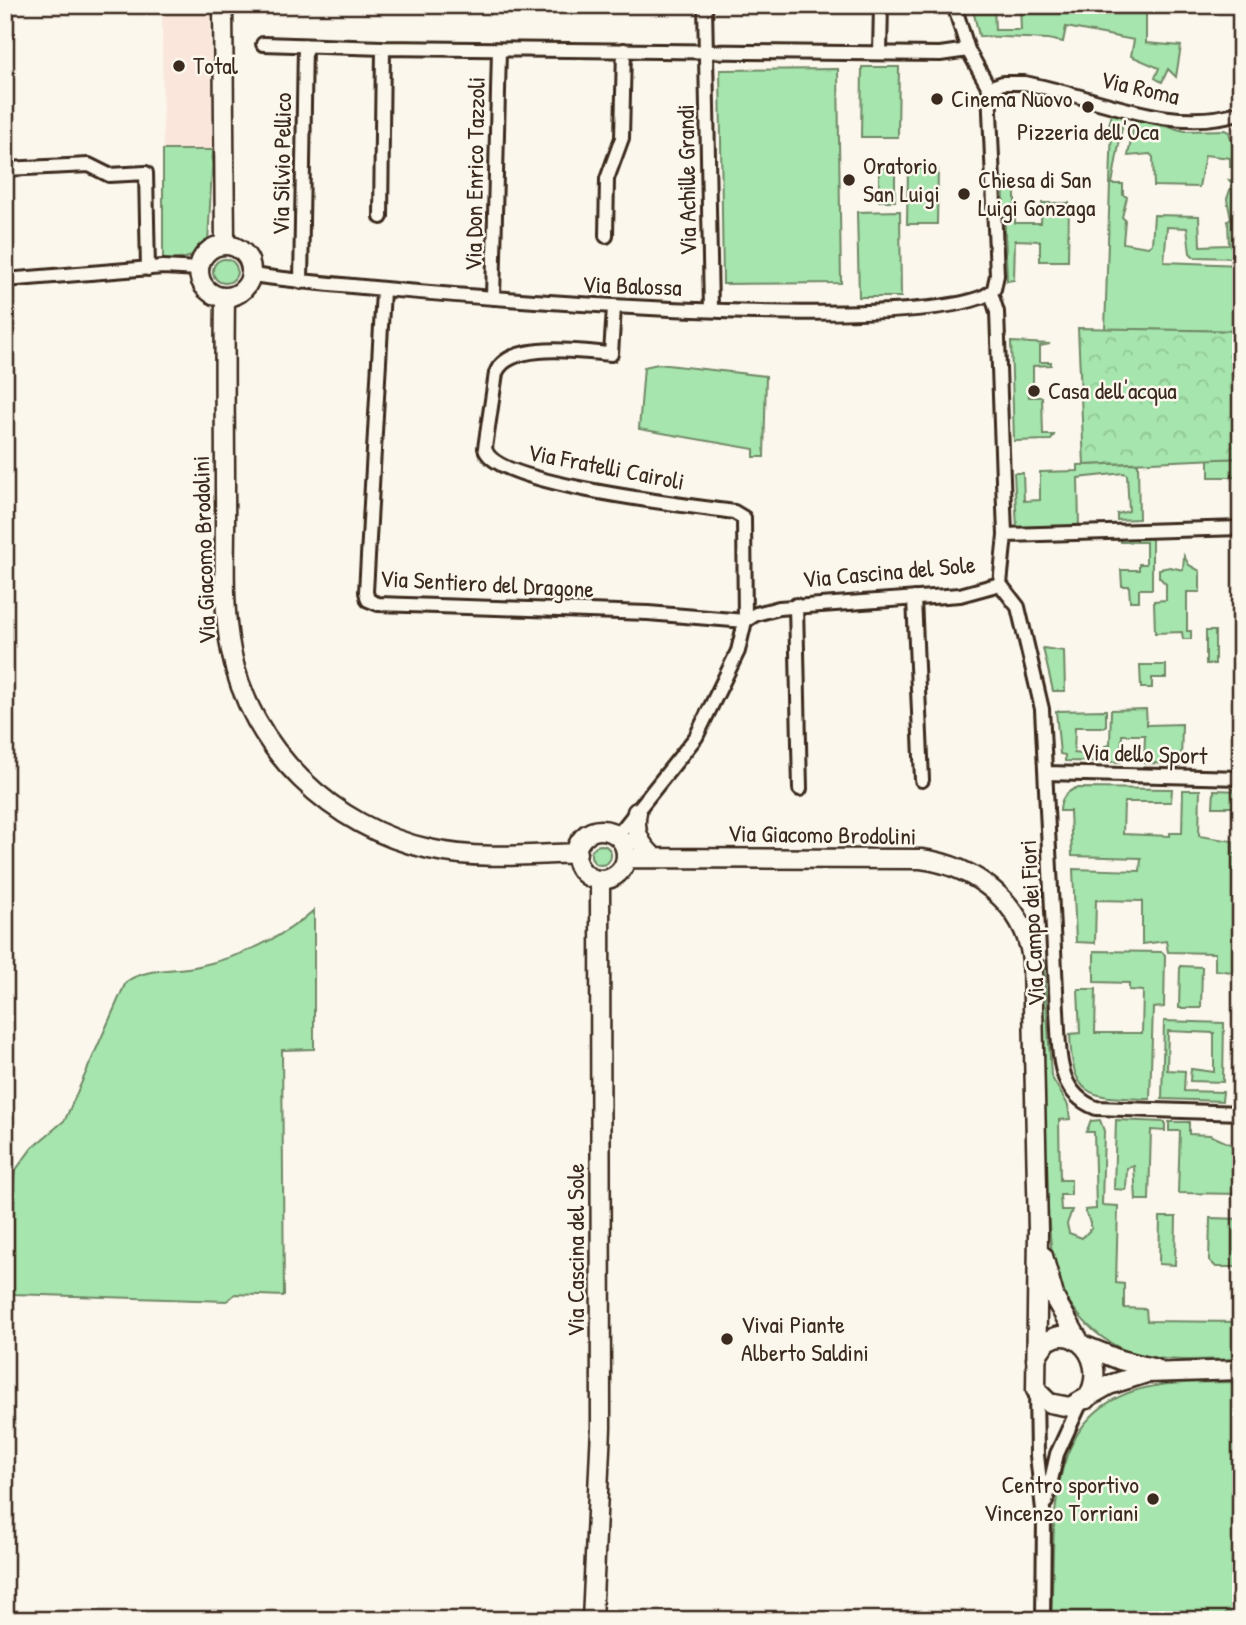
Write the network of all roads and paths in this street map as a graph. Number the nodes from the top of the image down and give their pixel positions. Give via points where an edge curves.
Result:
1 (223, 5) edge
2 (705, 5) edge
3 (881, 5) edge
4 (954, 5) edge
5 (263, 44) dead end
6 (305, 47) junction
7 (383, 48) junction
8 (499, 50) junction
9 (624, 50) junction
10 (705, 50) junction
11 (968, 50) junction
12 (880, 53) junction
13 (989, 88) junction
14 (1241, 112) edge
15 (5, 169) edge
16 (381, 217) dead end
17 (606, 236) dead end
18 (225, 245) junction
19 (199, 268) junction
20 (148, 269) junction
21 (251, 275) junction
22 (5, 280) edge
23 (301, 282) junction
24 (383, 291) junction
25 (991, 293) junction
26 (225, 297) junction
27 (493, 298) junction
28 (614, 308) junction
29 (711, 309) junction
30 (1241, 528) edge
31 (1004, 535) junction
32 (1000, 584) junction
33 (914, 598) junction
34 (796, 606) junction
35 (745, 621) junction
36 (1046, 772) junction
37 (1241, 778) edge
38 (922, 780) dead end
39 (800, 789) dead end
40 (637, 812) junction
41 (617, 835) junction
42 (576, 853) junction
43 (626, 858) junction
44 (655, 858) junction
45 (600, 880) junction
46 (1241, 1113) edge
47 (1038, 1231) junction
48 (1082, 1342) junction
49 (1036, 1360) junction
50 (1241, 1370) edge
51 (1166, 1371) junction
52 (1036, 1390) junction
53 (1083, 1401) junction
54 (1044, 1519) junction
55 (592, 1620) edge
56 (1043, 1620) edge

1 - 18 street
2 - 10 street, Via Achille Grandi
3 - 12 street
4 - 11 street
5 - 6 street
6 - 7 street
6 - 23 street, Via Silvio Pellico
7 - 8 street
7 - 16 street
8 - 9 street
8 - 27 street, Via Don Enrico Tazzoli
9 - 10 street
9 - 17 street via 622,138 607,178
10 - 12 street
10 - 29 street, Via Achille Grandi
11 - 12 street
11 - 13 street
13 - 14 street, Via Roma via 1024,83 1180,120 1210,120
13 - 25 street via 997,275
15 - 20 street via 89,165 109,175 146,173
18 - 19 street via 206,253
18 - 21 street via 245,254
19 - 20 street
19 - 26 street via 206,289
20 - 22 street
21 - 23 street, Via Balossa
21 - 26 street via 245,288
23 - 24 street, Via Balossa
24 - 27 street, Via Balossa
24 - 35 street, Via Sentiero del Dragone via 368,600
25 - 29 street, Via Balossa via 961,303 892,310
25 - 31 street, Via Cascina del Sole via 997,312
26 - 42 street, Via Giacomo Brodolini via 228,625 240,684 273,747 304,784 333,807 394,840 467,854
27 - 28 street, Via Balossa
28 - 29 street, Via Balossa
28 - 35 street, Via Fratelli Cairoli via 611,354 530,352 509,358 497,368 485,440 487,456 496,464 573,487 741,515 745,524
30 - 31 street
31 - 32 street, Via Cascina del Sole
32 - 33 street, Via Cascina del Sole via 960,595
32 - 36 street, Via Campo dei Fiori via 1015,601 1023,622 1042,709
33 - 34 street, Via Cascina del Sole
33 - 38 street
34 - 35 street, Via Cascina del Sole via 767,610
34 - 39 street
35 - 40 street via 738,651 696,737
36 - 37 street, Via dello Sport
36 - 46 street, Via Campo dei Fiori via 1060,1064 1069,1090 1096,1108
40 - 41 street
40 - 44 street via 639,841
41 - 42 street via 591,832 580,841
41 - 43 street via 624,843
42 - 45 street via 581,869
43 - 44 street, Via Giacomo Brodolini
43 - 45 street via 614,876
44 - 47 street, Via Giacomo Brodolini via 921,859 967,872 996,892 1020,924 1031,954
45 - 55 street, Via Cascina del Sole via 601,1428
47 - 48 street, Via Giacomo Brodolini via 1055,1299
47 - 49 street, Via Giacomo Brodolini
48 - 49 street via 1063,1336 1051,1340 1042,1346
48 - 51 street via 1120,1360
48 - 53 street via 1094,1365 1093,1387
49 - 52 street
50 - 51 street
51 - 53 street via 1109,1385
52 - 53 street via 1054,1405 1070,1407
52 - 54 street
53 - 54 street via 1054,1465
54 - 56 street

